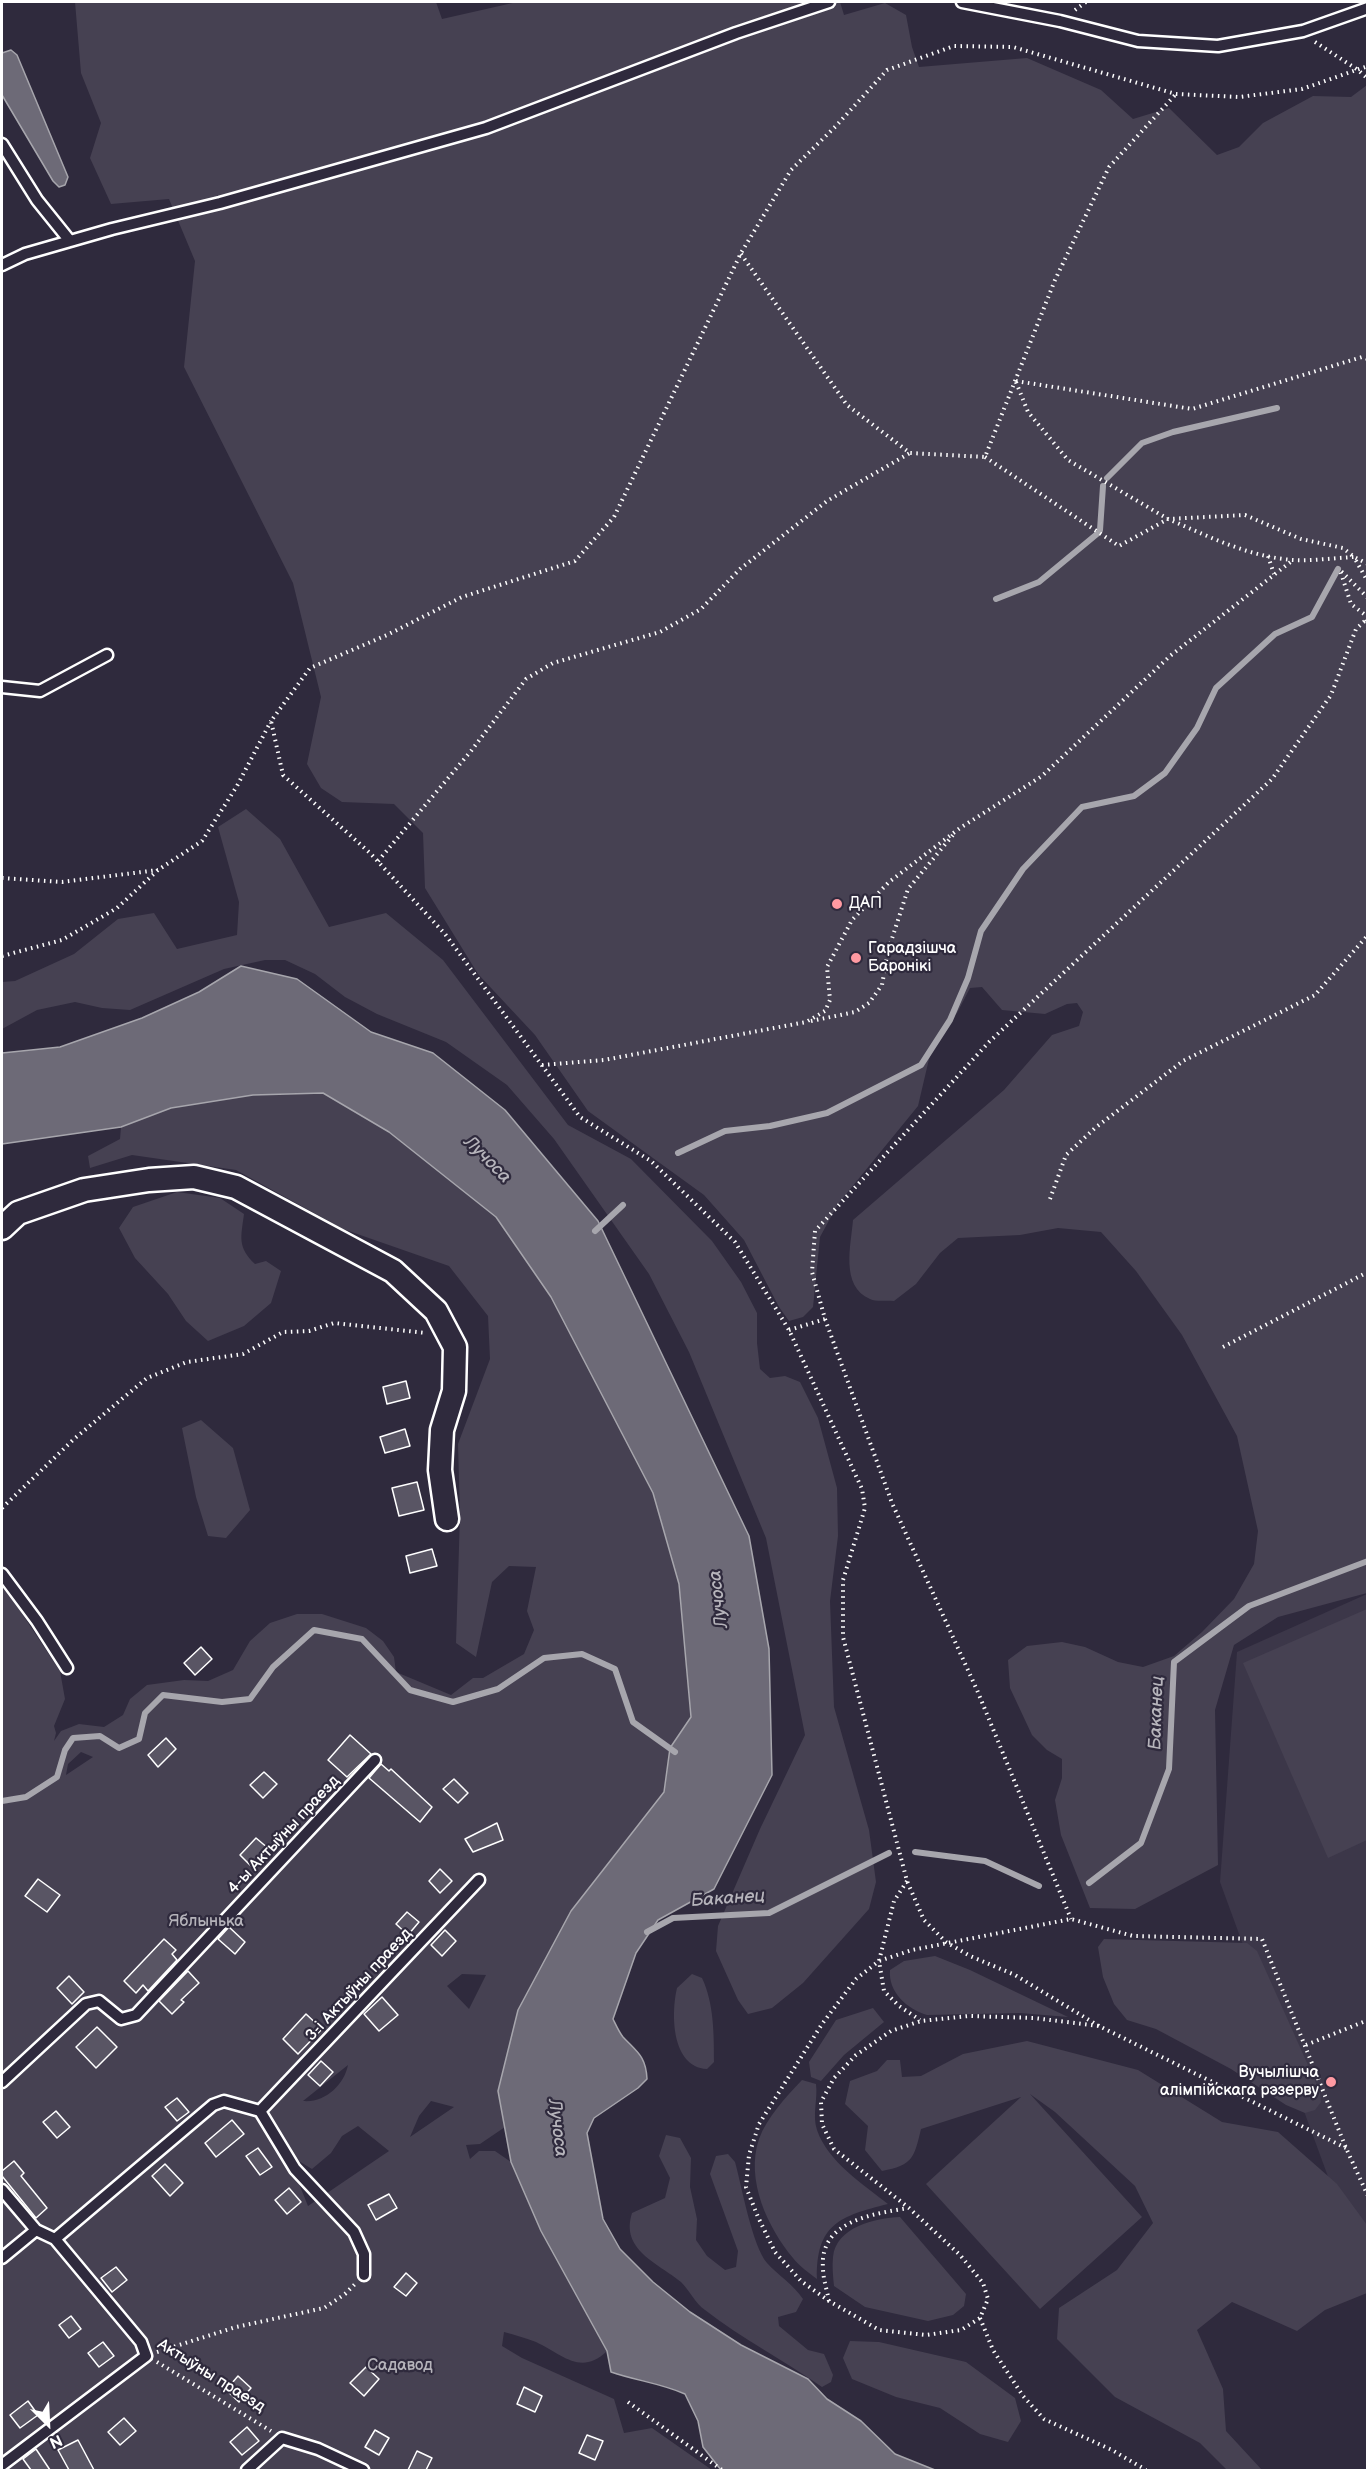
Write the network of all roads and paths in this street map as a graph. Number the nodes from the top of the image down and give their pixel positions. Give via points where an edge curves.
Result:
1 (829, 2) edge
2 (962, 2) edge
3 (1368, 8) edge
4 (1303, 31) junction
5 (1368, 66) edge
6 (1358, 70) junction
7 (1368, 79) edge
8 (1176, 94) junction
9 (2, 144) edge
10 (70, 241) junction
11 (741, 253) junction
12 (2, 265) edge
13 (1368, 359) edge
14 (1016, 381) junction
15 (910, 453) junction
16 (985, 457) junction
17 (1168, 519) junction
18 (1268, 555) junction
19 (1354, 557) junction
20 (1293, 560) junction
21 (1368, 564) edge
22 (1274, 574) junction
23 (1368, 582) edge
24 (1368, 598) edge
25 (1367, 618) edge
26 (1368, 626) edge
27 (107, 655) dead end
28 (2, 687) edge
29 (271, 721) junction
30 (960, 828) junction
31 (378, 861) junction
32 (158, 870) junction
33 (2, 878) edge
34 (1368, 935) edge
35 (2, 956) edge
36 (806, 1022) junction
37 (542, 1065) junction
38 (1050, 1199) dead end
39 (2, 1228) edge
40 (1368, 1272) edge
41 (825, 1319) junction
42 (789, 1330) junction
43 (451, 1339) junction
44 (1223, 1347) dead end
45 (2, 1508) edge
46 (447, 1519) dead end
47 (2, 1574) edge
48 (67, 1668) dead end
49 (375, 1760) dead end
50 (479, 1880) dead end
51 (908, 1881) junction
52 (1071, 1919) junction
53 (946, 1942) junction
54 (879, 1961) junction
55 (1368, 2020) edge
56 (921, 2021) junction
57 (1100, 2026) junction
58 (1306, 2045) junction
59 (3, 2079) edge
60 (260, 2110) junction
61 (1346, 2148) junction
62 (2, 2190) edge
63 (1368, 2196) edge
64 (909, 2208) junction
65 (36, 2230) junction
66 (55, 2239) junction
67 (2, 2258) edge
68 (364, 2275) joint
69 (829, 2301) junction
70 (980, 2318) junction
71 (146, 2356) junction
72 (628, 2402) dead end
73 (282, 2438) junction
74 (2, 2465) edge
75 (247, 2470) edge
76 (363, 2470) edge
77 (722, 2470) edge
78 (1146, 2470) edge

1 - 10 lane via 486,128
2 - 4 lane via 1138,41 1218,46
3 - 4 lane
4 - 6 path via 1318,46
5 - 6 path
6 - 7 path
6 - 8 path via 1302,89 1239,98
8 - 11 path via 1013,47 954,46 887,70 791,170
8 - 14 path via 1109,167 1055,280
9 - 10 lane via 37,200
10 - 12 lane
11 - 15 path via 847,405
11 - 29 path via 614,517 575,561 462,597 310,668
13 - 14 path via 1362,357 1192,409
14 - 16 path
14 - 17 path via 1028,411 1068,460
15 - 16 path
15 - 31 path via 827,501 740,569 701,609 660,633 553,663 526,679
16 - 17 path via 1119,546
17 - 18 path via 1242,549
17 - 19 path via 1245,515 1301,539 1343,548
18 - 20 path
18 - 22 path
19 - 20 path
19 - 21 path
19 - 23 path
20 - 22 path
22 - 30 path via 1170,656 1042,776
24 - 25 path via 1340,570 1351,604
25 - 26 path
25 - 41 path via 1356,629 1331,695 1272,779 989,1042 815,1231 812,1272
27 - 28 lane via 40,691
29 - 31 path via 283,775
29 - 32 path via 202,841
30 - 36 path via 889,882 852,920 827,967 830,1000 825,1011
30 - 36 path via 909,889 888,951 882,985 869,1003 855,1012
31 - 37 path via 446,934
32 - 33 path via 62,882
32 - 35 path via 117,908 62,940
34 - 38 path via 1315,995 1183,1061 1095,1128 1066,1155
36 - 37 path via 604,1060
37 - 42 path via 580,1117 651,1161 735,1242
39 - 43 street via 18,1213 84,1190 194,1178 236,1188 393,1271 436,1311
40 - 44 path
41 - 42 path
41 - 52 path via 892,1503 977,1690
42 - 51 path via 861,1489 865,1508 843,1580 843,1637
43 - 45 path via 334,1323 309,1331 283,1332 243,1354 187,1362 147,1378 74,1439
43 - 46 street via 454,1391 442,1430 440,1470
47 - 48 lane
49 - 59 lane, 4-ы Актыўны праезд via 136,2015 121,2019 99,2001 86,2004
50 - 60 lane, 3-і Актыўны праезд
51 - 53 path via 924,1920
51 - 54 path via 894,1901
52 - 53 path
52 - 58 path via 1133,1936 1262,1939
53 - 54 path
53 - 57 path via 1015,1975
54 - 56 path via 884,1991
54 - 69 path via 856,1979 822,2024 759,2124 749,2155 746,2187 774,2252 801,2281
55 - 58 path
56 - 57 path via 969,2016
56 - 64 path via 891,2031 856,2055 834,2078 821,2102 822,2124 834,2149
57 - 61 path
58 - 61 path
60 - 66 lane via 224,2101 213,2105
60 - 68 lane via 295,2169 354,2232 364,2254
61 - 63 path
62 - 65 lane, Актыўны праезд
64 - 69 path via 850,2221 826,2241 822,2266
64 - 70 path via 960,2255 982,2283 988,2299
65 - 66 lane, Актыўны праезд
65 - 67 lane
66 - 71 lane, Актыўны праезд via 141,2342
68 - 71 path via 324,2308 236,2326
69 - 70 path via 879,2330 926,2336 961,2330
70 - 78 path via 993,2350 1023,2396 1044,2419
71 - 73 path, Актыўны праезд
71 - 74 lane
72 - 77 path
73 - 75 lane
73 - 76 lane

